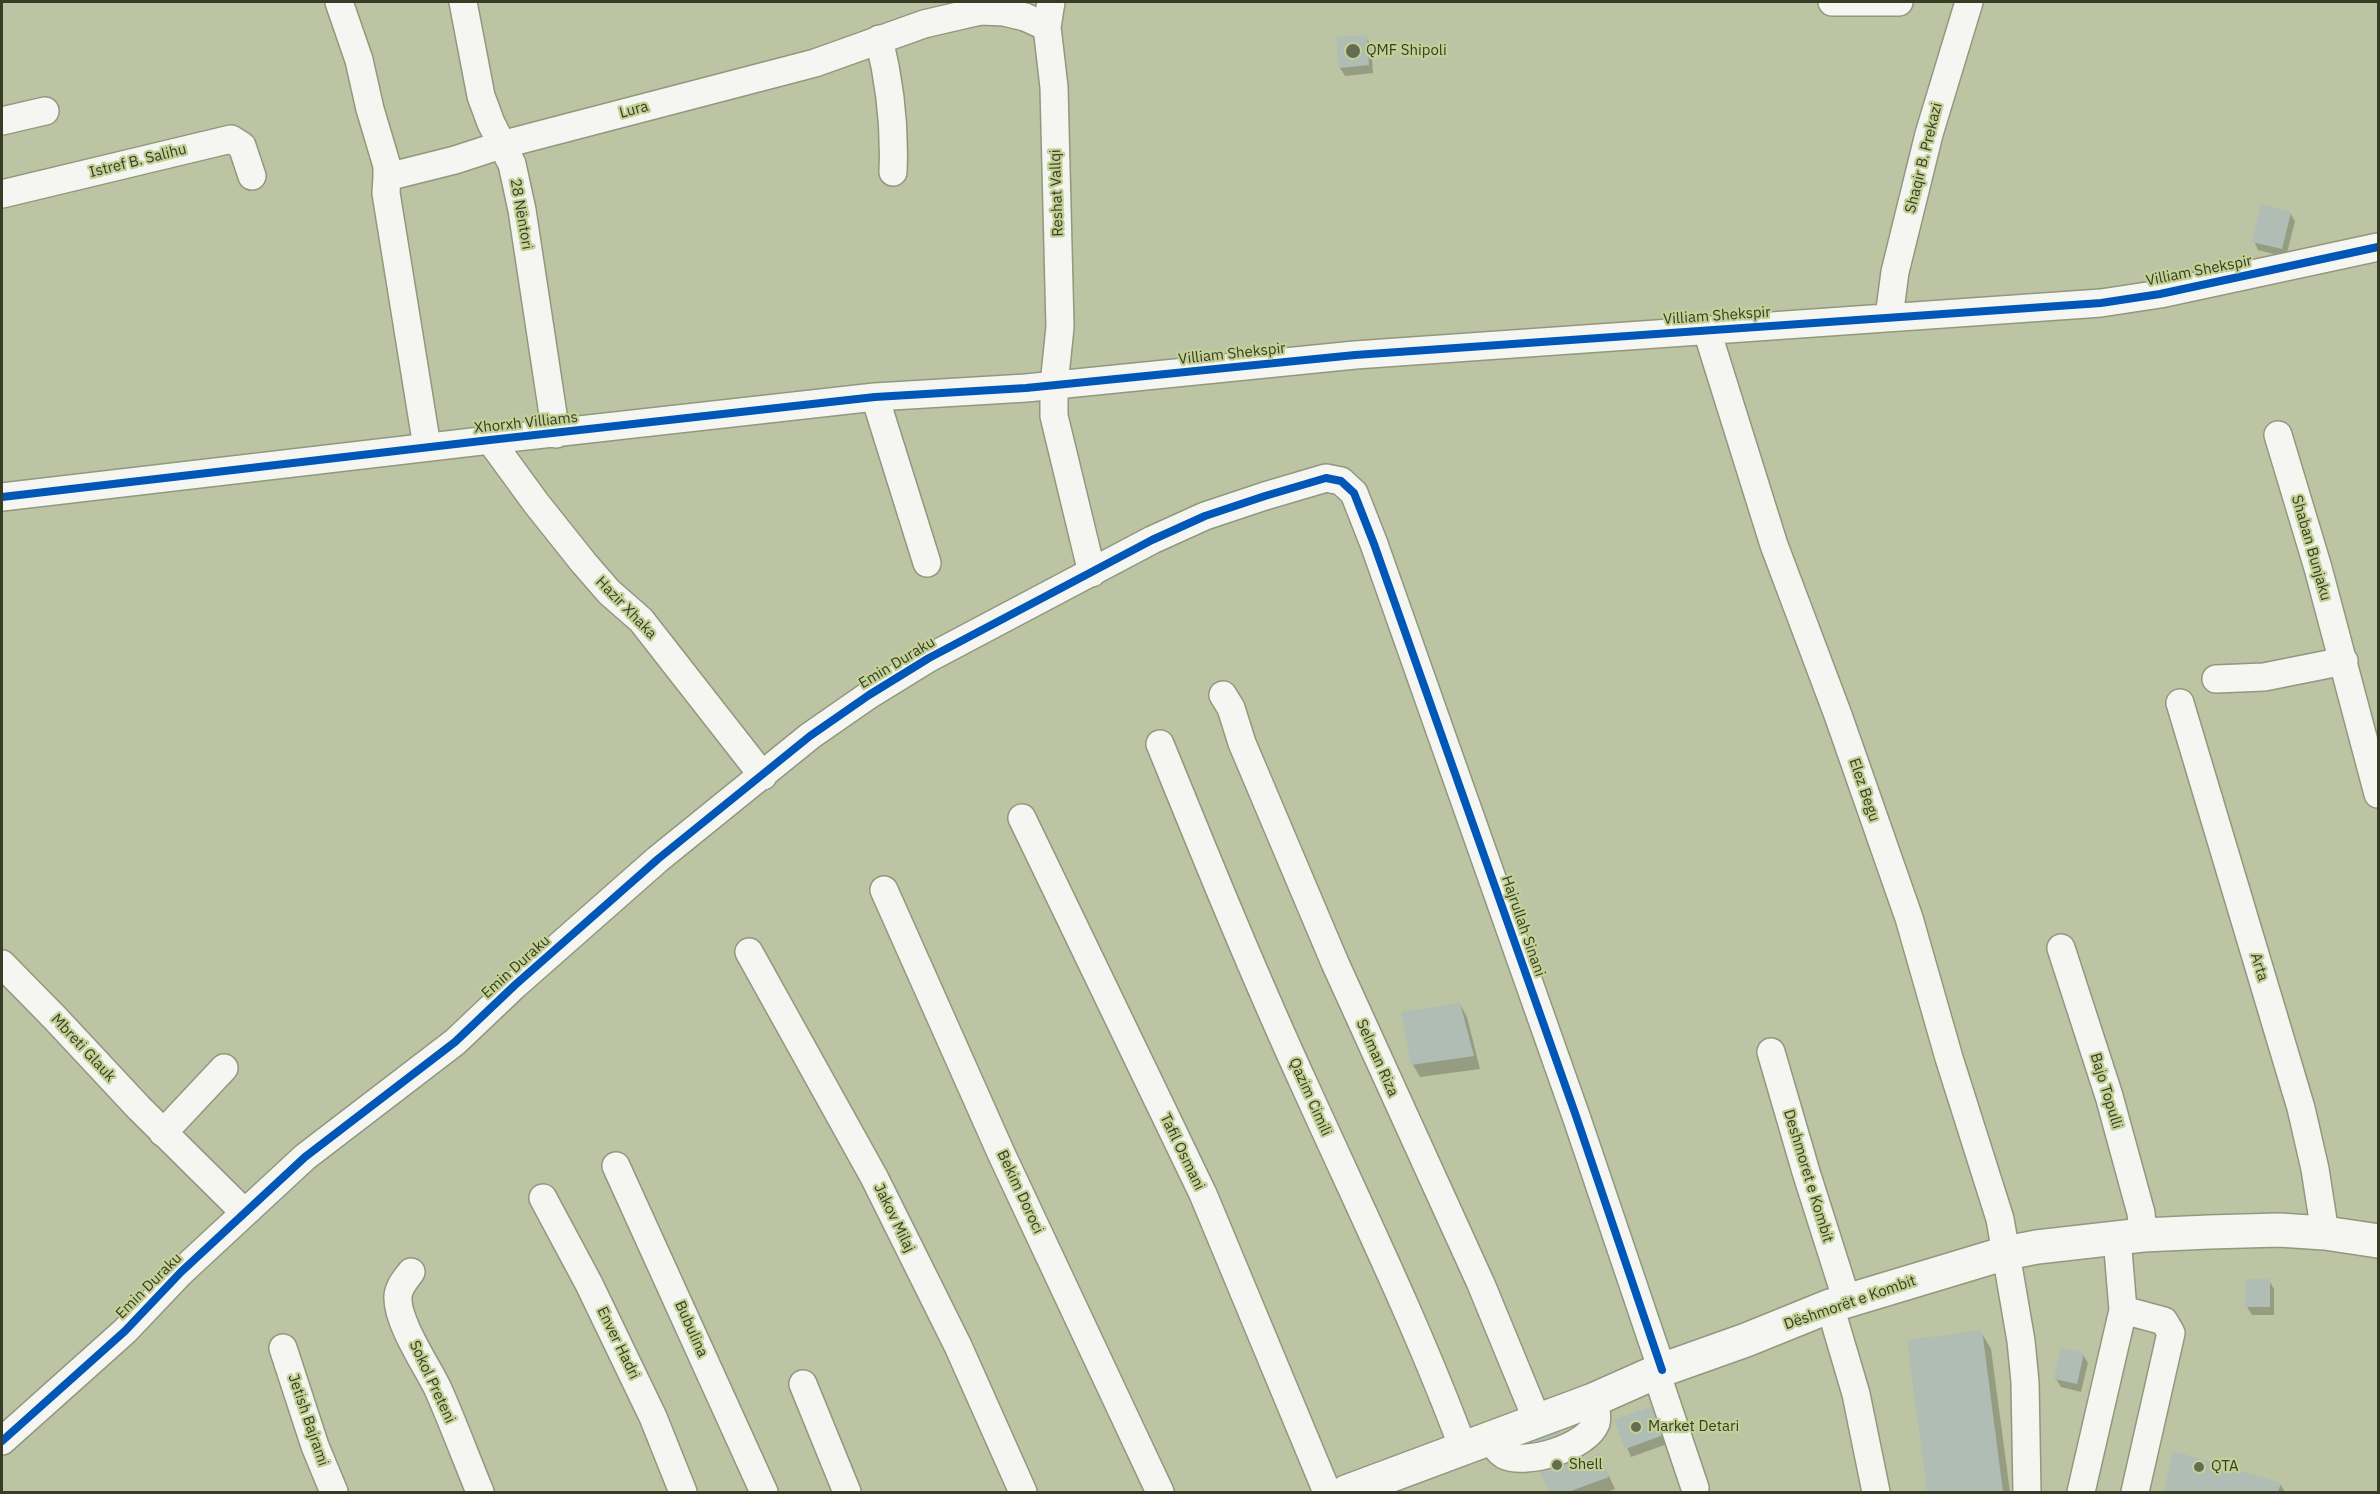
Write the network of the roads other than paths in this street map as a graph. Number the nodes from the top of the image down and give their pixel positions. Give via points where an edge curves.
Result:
1 (339, 2) edge
2 (463, 2) edge
3 (1832, 2) edge
4 (1899, 2) edge
5 (1969, 2) edge
6 (1049, 14) edge
7 (879, 39) junction
8 (45, 111) dead end
9 (2, 121) edge
10 (501, 145) junction
11 (893, 172) dead end
12 (252, 176) dead end
13 (387, 177) junction
14 (2, 194) edge
15 (2379, 247) edge
16 (1889, 317) junction
17 (1707, 331) junction
18 (1054, 385) junction
19 (874, 397) junction
20 (556, 434) junction
21 (2278, 435) dead end
22 (490, 440) junction
23 (426, 447) junction
24 (1354, 493) joint
25 (2, 497) edge
26 (927, 563) dead end
27 (1092, 573) junction
28 (2344, 661) junction
29 (2216, 679) dead end
30 (1223, 695) dead end
31 (2180, 703) dead end
32 (1160, 744) dead end
33 (763, 776) junction
34 (2379, 794) edge
35 (1022, 818) dead end
36 (884, 890) dead end
37 (2061, 948) dead end
38 (749, 952) dead end
39 (2, 964) edge
40 (762, 999) dead end
41 (1771, 1052) dead end
42 (224, 1068) dead end
43 (163, 1133) junction
44 (615, 1166) dead end
45 (543, 1198) dead end
46 (244, 1212) junction
47 (2325, 1233) junction
48 (2130, 1237) junction
49 (2379, 1241) edge
50 (2006, 1254) junction
51 (411, 1272) dead end
52 (1838, 1304) junction
53 (2123, 1310) junction
54 (283, 1348) dead end
55 (1659, 1371) junction
56 (803, 1384) dead end
57 (1593, 1400) junction
58 (1537, 1420) junction
59 (2, 1441) edge
60 (1477, 1442) junction
61 (1695, 1488) dead end
62 (334, 1492) edge
63 (480, 1492) edge
64 (683, 1492) edge
65 (764, 1492) edge
66 (847, 1492) edge
67 (1013, 1492) edge
68 (1023, 1492) edge
69 (1160, 1492) edge
70 (1327, 1492) edge
71 (1346, 1492) edge
72 (1876, 1492) edge
73 (2027, 1492) edge
74 (2081, 1492) edge
75 (2135, 1492) edge

1 - 13 street via 359,60
2 - 10 street, 28 Nëntori via 481,96
3 - 4 street
5 - 16 street, Shaqir B. Prekazi via 1929,134 1895,272
6 - 7 street, Lura via 1025,17 981,11
6 - 18 street, Reshat Vallqi via 1060,327
7 - 10 street, Lura via 815,63
7 - 11 street via 889,78
8 - 9 street
10 - 13 street, Lura
10 - 20 street, 28 Nëntori via 512,164 522,210
12 - 14 street, Istref B. Salihu via 242,146 231,139
13 - 23 street via 386,193
15 - 16 street, Villiam Shekspir via 2101,303
16 - 17 street, Villiam Shekspir
17 - 18 street, Villiam Shekspir via 1355,355
17 - 50 street, Elez Begu via 1774,545 1909,918 2000,1219
18 - 19 street, Xhorxh Villiams
18 - 27 street via 1058,433
19 - 20 street, Xhorxh Villiams
19 - 26 street
20 - 22 street, Xhorxh Villiams
21 - 28 street, Shaban Bunjaku
22 - 23 street, Xhorxh Villiams
22 - 33 street, Hazir Xhaka via 583,562 641,620
23 - 25 street, Xhorxh Villiams
24 - 27 street, Emin Duraku via 1341,481 1326,478 1265,496 1205,516
24 - 55 street, Hajrullah Sinani via 1576,1116
27 - 33 street, Emin Duraku via 919,664 810,736
28 - 29 street via 2264,677
28 - 34 street, Shaban Bunjaku
30 - 58 street, Selman Riza via 1335,963 1472,1263
31 - 47 street, Arta via 2301,1108
32 - 60 street, Qazim Cimili via 1262,991 1436,1374
33 - 46 street, Emin Duraku via 658,859 455,1042 313,1150
35 - 70 street, Tafil Osmani via 1203,1194
36 - 69 street, Bekim Doroci via 1001,1153
37 - 48 street, Bajo Topulli via 2109,1096 2141,1213
38 - 68 street, Jakov Milaj via 874,1177 958,1346
39 - 43 street, Mbreti Glauk
40 - 67 street via 865,1180
41 - 52 street, Deshmoret e Kombit
42 - 43 street
43 - 46 street, Mbreti Glauk
44 - 65 street, Bubulina
45 - 64 street, Enver Hadri via 653,1417
46 - 59 street, Emin Duraku via 125,1330
47 - 48 main road, Dëshmorët e Kombit via 2278,1230
47 - 49 main road, Dëshmorët e Kombit
48 - 50 main road, Dëshmorët e Kombit
48 - 53 street, Bajo Topulli
50 - 52 main road, Dëshmorët e Kombit
50 - 73 street, Elez Begu via 2025,1383
51 - 63 street, Sokol Preteni via 398,1296 401,1311
52 - 55 main road, Dëshmorët e Kombit
52 - 72 street, Deshmoret e Kombit
53 - 74 street, Bajo Topulli
53 - 75 street via 2164,1321 2171,1333
54 - 62 street, Jetish Bajrami
55 - 57 main road, Dëshmorët e Kombit
55 - 61 street
56 - 66 street
57 - 58 main road, Dëshmorët e Kombit
57 - 60 street via 1597,1414 1592,1430 1582,1439 1545,1455 1528,1459 1504,1455
58 - 60 main road, Dëshmorët e Kombit
60 - 71 main road, Dëshmorët e Kombit

